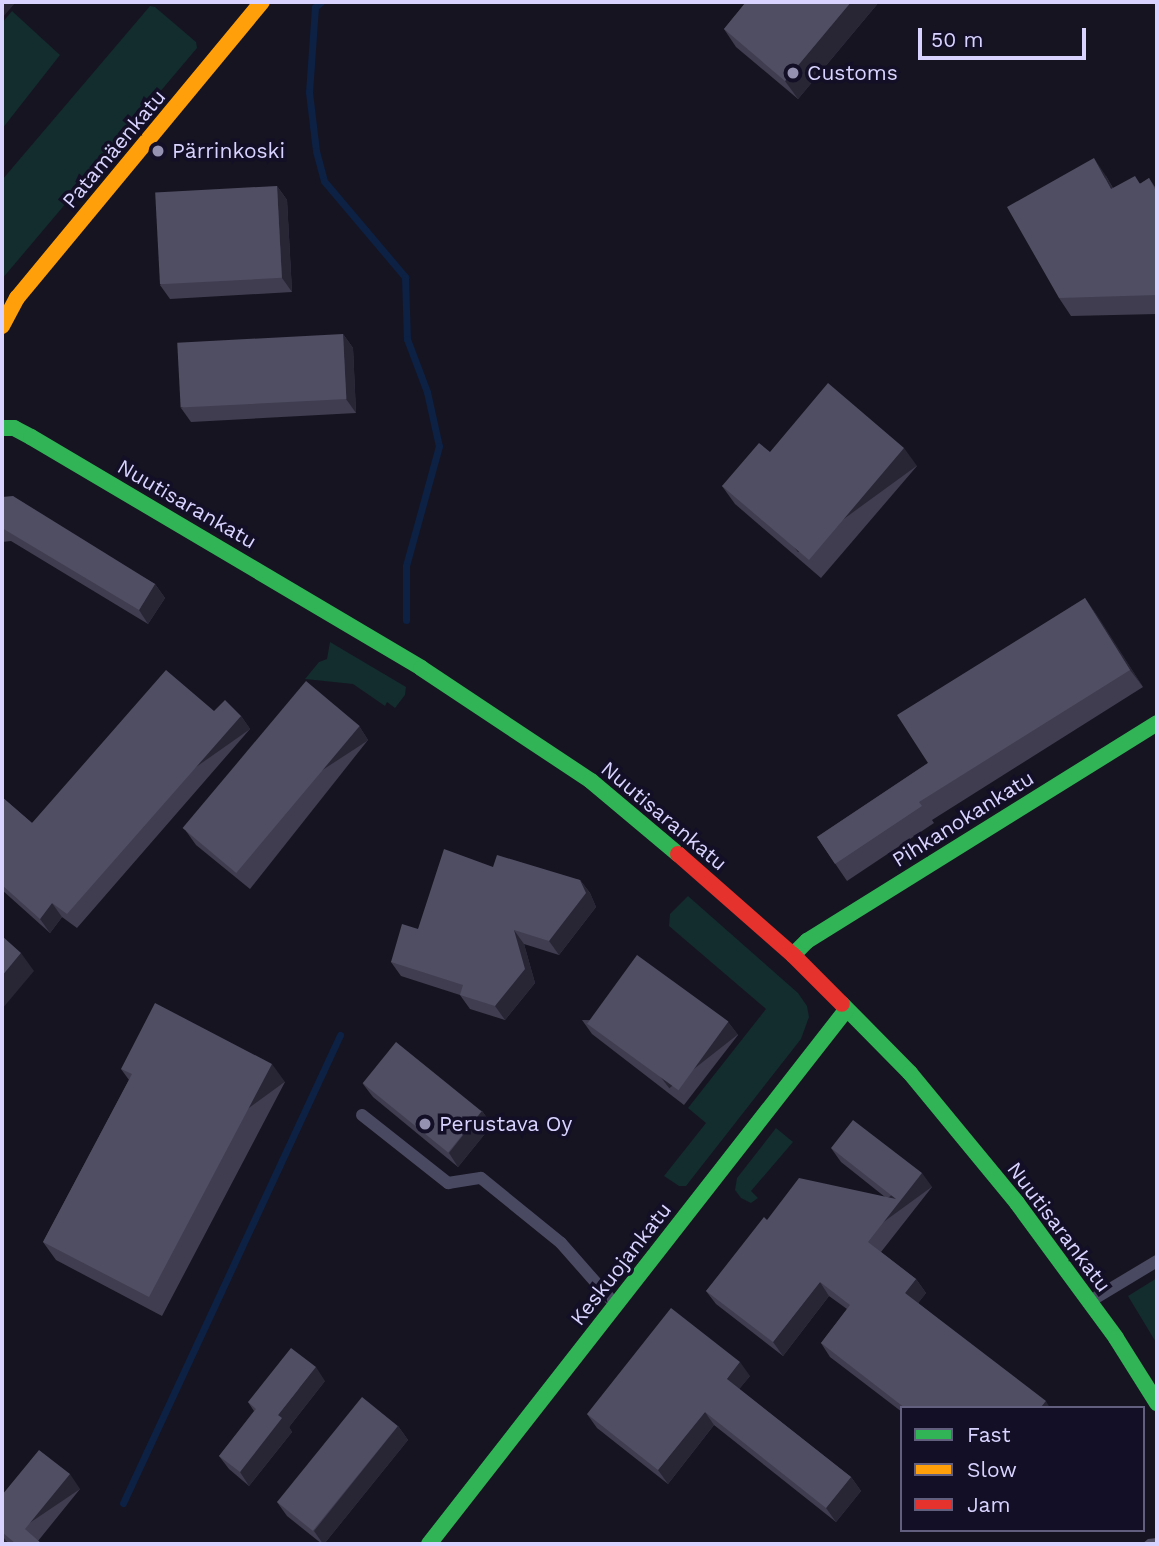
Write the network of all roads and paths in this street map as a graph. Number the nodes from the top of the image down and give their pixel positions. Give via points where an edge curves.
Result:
1 (262, 2) edge
2 (2, 326) edge
3 (2, 428) edge
4 (1157, 723) edge
5 (793, 955) junction
6 (846, 1010) junction
7 (362, 1115) dead end
8 (1157, 1261) edge
9 (1089, 1302) junction
10 (616, 1305) junction
11 (1157, 1403) edge
12 (429, 1544) edge

1 - 2 main road, Patamäenkatu via 17,298
3 - 5 main road, Nuutisarankatu via 14,428 31,437 508,724 591,781
4 - 5 main road, Pihkanokankatu via 807,941
5 - 6 main road, Nuutisarankatu
6 - 9 main road, Nuutisarankatu via 910,1073 1017,1203
6 - 10 main road, Keskuojankatu
7 - 10 lane via 448,1183 481,1178 561,1243
8 - 9 lane
9 - 11 main road, Nuutisarankatu
10 - 12 main road, Keskuojankatu

